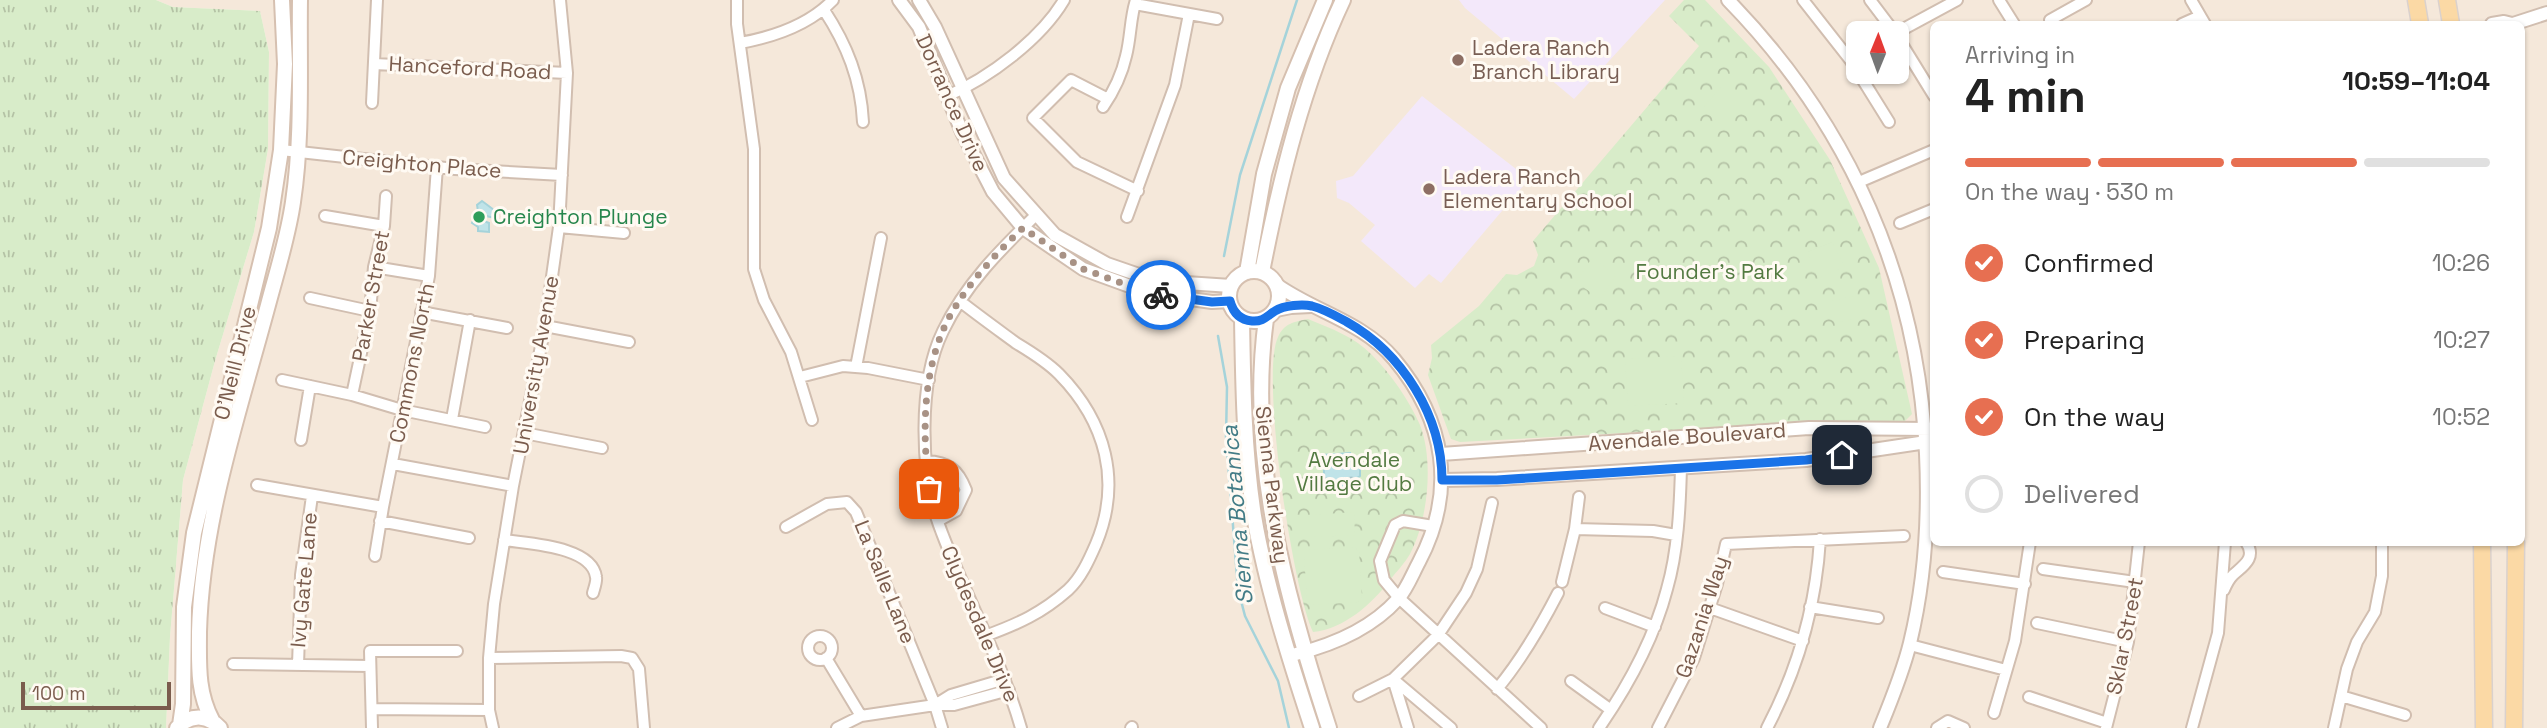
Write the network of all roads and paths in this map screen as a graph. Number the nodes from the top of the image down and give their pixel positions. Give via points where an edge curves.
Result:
1 (282, 0) edge
2 (300, 0) edge
3 (377, 0) edge
4 (560, 0) edge
5 (737, 0) edge
6 (833, 0) edge
7 (899, 0) edge
8 (919, 0) edge
9 (1064, 0) edge
10 (1325, 0) edge
11 (1343, 0) edge
12 (1728, 0) edge
13 (1803, 0) edge
14 (1870, 0) edge
15 (1957, 0) edge
16 (1999, 0) edge
17 (2086, 0) edge
18 (2191, 0) edge
19 (2416, 0) edge
20 (2447, 0) edge
21 (1135, 2) edge
22 (1939, 4) edge
23 (824, 10) junction
24 (2547, 13) edge
25 (1189, 14) junction
26 (1217, 19) dead end
27 (2050, 20) dead end
28 (2202, 20) edge
29 (1886, 21) edge
30 (2012, 21) edge
31 (2420, 21) edge
32 (2455, 21) edge
33 (2522, 21) edge
34 (1909, 25) edge
35 (740, 43) junction
36 (1846, 48) edge
37 (1909, 51) edge
38 (374, 64) junction
39 (567, 73) junction
40 (1929, 77) edge
41 (1869, 84) edge
42 (962, 89) junction
43 (947, 96) junction
44 (372, 103) dead end
45 (863, 122) dead end
46 (1889, 122) dead end
47 (281, 150) junction
48 (299, 152) junction
49 (1930, 152) edge
50 (437, 167) junction
51 (562, 175) junction
52 (1859, 182) junction
53 (1138, 191) junction
54 (386, 196) dead end
55 (1930, 213) edge
56 (1036, 215) junction
57 (325, 216) dead end
58 (1127, 217) dead end
59 (1900, 223) dead end
60 (384, 226) junction
61 (559, 227) junction
62 (1023, 228) junction
63 (624, 233) dead end
64 (881, 238) dead end
65 (374, 267) junction
66 (1247, 272) junction
67 (1262, 272) junction
68 (429, 276) junction
69 (1277, 285) junction
70 (1231, 286) junction
71 (310, 298) dead end
72 (1230, 301) junction
73 (961, 302) junction
74 (1312, 306) junction
75 (370, 311) junction
76 (421, 312) junction
77 (1271, 315) junction
78 (1242, 318) junction
79 (470, 320) junction
80 (545, 326) junction
81 (506, 328) dead end
82 (629, 342) dead end
83 (856, 367) junction
84 (800, 377) junction
85 (282, 380) dead end
86 (929, 380) junction
87 (310, 386) junction
88 (352, 395) junction
89 (402, 411) junction
90 (452, 419) junction
91 (812, 420) dead end
92 (485, 427) dead end
93 (524, 433) junction
94 (1930, 435) edge
95 (302, 440) dead end
96 (602, 448) dead end
97 (1441, 454) junction
98 (926, 461) junction
99 (393, 464) junction
100 (1681, 467) junction
101 (1442, 480) junction
102 (257, 485) dead end
103 (513, 486) junction
104 (312, 496) junction
105 (1579, 497) dead end
106 (1492, 503) dead end
107 (383, 508) junction
108 (380, 521) junction
109 (938, 521) junction
110 (1433, 526) junction
111 (786, 527) dead end
112 (1575, 530) junction
113 (1676, 535) junction
114 (1904, 536) dead end
115 (469, 538) dead end
116 (1820, 539) junction
117 (504, 540) junction
118 (2030, 546) edge
119 (2139, 546) edge
120 (2225, 546) edge
121 (2249, 546) edge
122 (2382, 546) edge
123 (2482, 546) edge
124 (2516, 546) edge
125 (376, 556) dead end
126 (2043, 569) dead end
127 (1943, 572) dead end
128 (2136, 582) junction
129 (2025, 584) junction
130 (2222, 592) junction
131 (593, 593) dead end
132 (1399, 598) junction
133 (1810, 607) junction
134 (1605, 608) dead end
135 (1710, 608) junction
136 (1878, 618) dead end
137 (2037, 623) dead end
138 (1655, 627) junction
139 (1438, 635) junction
140 (985, 636) junction
141 (1804, 641) junction
142 (2127, 642) junction
143 (1910, 645) junction
144 (457, 651) dead end
145 (1306, 652) junction
146 (1289, 656) junction
147 (826, 657) dead end
148 (489, 658) junction
149 (233, 664) dead end
150 (298, 665) junction
151 (370, 666) junction
152 (2006, 670) junction
153 (1393, 679) junction
154 (1571, 681) dead end
155 (1007, 684) junction
156 (1497, 689) junction
157 (1359, 696) dead end
158 (2342, 696) junction
159 (2029, 697) dead end
160 (935, 705) junction
161 (372, 709) junction
162 (489, 710) junction
163 (1611, 710) junction
164 (1994, 713) dead end
165 (861, 716) junction
166 (2405, 716) dead end
167 (216, 724) edge
168 (2106, 725) edge
169 (179, 726) edge
170 (372, 728) edge
171 (493, 728) edge
172 (645, 728) edge
173 (837, 728) edge
174 (942, 728) edge
175 (1021, 728) edge
176 (1312, 728) edge
177 (1329, 728) edge
178 (1408, 728) edge
179 (1451, 728) edge
180 (1541, 728) edge
181 (1599, 728) edge
182 (1658, 728) edge
183 (1767, 728) edge
184 (1880, 728) edge
185 (1937, 728) edge
186 (1964, 728) edge
187 (2192, 728) edge
188 (2334, 728) edge
189 (2484, 728) edge
190 (2514, 728) edge

1 - 47 main road, O'Neill Drive
2 - 48 main road, O'Neill Drive
3 - 38 street
4 - 39 street, University Avenue
5 - 35 street
6 - 23 street
7 - 43 street, Dorrance Drive via 919,27
8 - 42 street, Dorrance Drive
9 - 42 street via 1054,18 1014,55
10 - 66 main road via 1284,100 1264,174
11 - 67 main road via 1325,39 1278,190
12 - 52 street via 1786,65
13 - 36 street
14 - 29 street
15 - 22 street
16 - 30 street
17 - 27 street
18 - 28 street
19 - 31 main road
20 - 32 main road
21 - 25 street
21 - 53 street via 1126,55 1106,103 1071,80 1033,118 1077,162
22 - 34 street
23 - 35 street via 765,38
23 - 45 street via 848,52 862,99
24 - 33 street
25 - 26 street
25 - 53 street via 1175,85
35 - 84 street via 754,149 754,269
37 - 40 street
38 - 39 street, Hanceford Road
38 - 44 street
39 - 51 street, University Avenue
41 - 46 street
42 - 43 street
42 - 56 street, Dorrance Drive via 1004,178
43 - 62 street, Dorrance Drive via 993,192
47 - 48 street, Creighton Place
47 - 169 main road, O'Neill Drive via 269,228 194,533 184,607
48 - 50 street, Creighton Place
48 - 167 main road, O'Neill Drive via 279,266 215,505 200,598 200,684 203,702
49 - 52 street
50 - 51 street, Creighton Place
50 - 68 street, Commons North
51 - 61 street, University Avenue
52 - 94 street via 1906,311
53 - 58 street
54 - 60 street, Parker Street
55 - 59 street
56 - 62 street, Clydesdale Drive
56 - 70 street, Dorrance Drive via 1055,235 1107,264 1171,282
57 - 60 street
60 - 65 street, Parker Street
61 - 63 street
61 - 80 street, University Avenue
62 - 72 street, Dorrance Drive via 1083,269 1149,293
62 - 73 street, Clydesdale Drive via 988,262
64 - 83 street
65 - 68 street
65 - 75 street, Parker Street
66 - 67 main road
66 - 70 main road
67 - 69 main road
68 - 76 street, Commons North
69 - 74 street
69 - 77 main road, Sienna Parkway via 1280,298
70 - 72 main road
71 - 75 street
72 - 78 main road
73 - 86 street, Clydesdale Drive via 942,334
73 - 140 street via 1059,374 1094,420 1110,477 1101,533 1071,588 1027,620
74 - 77 street via 1291,307
74 - 97 street via 1362,331 1393,358 1414,386
75 - 88 street, Parker Street
76 - 79 street
76 - 89 street, Commons North
77 - 78 main road via 1249,321
77 - 145 main road, Sienna Parkway via 1261,374 1262,439 1274,528
78 - 146 main road, Sienna Parkway via 1244,414 1254,516
79 - 81 street
79 - 90 street
80 - 82 street
80 - 93 street, University Avenue
83 - 84 street
83 - 86 street
84 - 91 street
85 - 87 street
86 - 98 street, Clydesdale Drive
87 - 88 street
87 - 95 street
88 - 89 street
89 - 90 street
89 - 99 street, Commons North
90 - 92 street
93 - 96 street
93 - 103 street, University Avenue
94 - 97 street, Avendale Boulevard via 1809,428
94 - 100 street, Avendale Boulevard via 1806,460
94 - 143 street via 1927,537
97 - 101 street
98 - 109 street, Clydesdale Drive
98 - 109 street, Clydesdale Drive via 953,468 966,490 956,511
99 - 103 street
99 - 107 street, Commons North
100 - 101 street, Avendale Boulevard
100 - 113 street
101 - 110 street
102 - 104 street
103 - 117 street, University Avenue
104 - 107 street
104 - 150 street, Ivy Gate Lane via 301,575
105 - 112 street
106 - 139 street via 1477,569
107 - 108 street, Commons North
108 - 115 street
108 - 125 street, Commons North
109 - 140 street, Clydesdale Drive
110 - 132 street via 1429,544
110 - 132 street via 1403,521 1390,534 1380,561 1381,574
111 - 160 street, La Salle Lane via 827,504 847,502 856,512
112 - 113 street
112 - 156 street via 1560,587 1538,633
113 - 138 street via 1668,587
114 - 116 street
116 - 133 street
116 - 135 street, Gazania Way via 1726,544
117 - 131 street via 577,553 589,562 596,576
117 - 148 street, University Avenue
118 - 129 street
119 - 128 street, Sklar Street
120 - 130 street
121 - 130 street via 2244,568 2231,576
122 - 158 street via 2375,612 2357,642
123 - 189 main road
124 - 190 main road
126 - 128 street
127 - 129 street
128 - 142 street, Sklar Street
129 - 152 street
130 - 187 street via 2218,633
132 - 139 street
132 - 145 street via 1354,632
133 - 136 street
133 - 141 street
134 - 138 street
135 - 141 street
135 - 182 street, Gazania Way via 1694,658
137 - 142 street
138 - 163 street
139 - 153 street
139 - 156 street
140 - 155 street, Clydesdale Drive
141 - 183 street
142 - 168 street, Sklar Street
143 - 152 street
143 - 184 street
144 - 151 street via 370,651
145 - 146 street
145 - 177 main road, Sienna Parkway
146 - 176 main road, Sienna Parkway
147 - 165 street
148 - 162 street, University Avenue
148 - 172 street via 632,658 639,668
149 - 150 street
150 - 151 street
151 - 161 street
152 - 164 street
153 - 157 street
153 - 178 street
153 - 179 street
154 - 163 street
155 - 160 street via 951,695
155 - 175 street, Clydesdale Drive
156 - 180 street
158 - 166 street
158 - 188 street
159 - 168 street
160 - 165 street
160 - 174 street, La Salle Lane
161 - 162 street
161 - 170 street
162 - 171 street, University Avenue
163 - 181 street
165 - 173 street
167 - 169 main road, O'Neill Drive via 195,717
185 - 186 street via 1948,721

